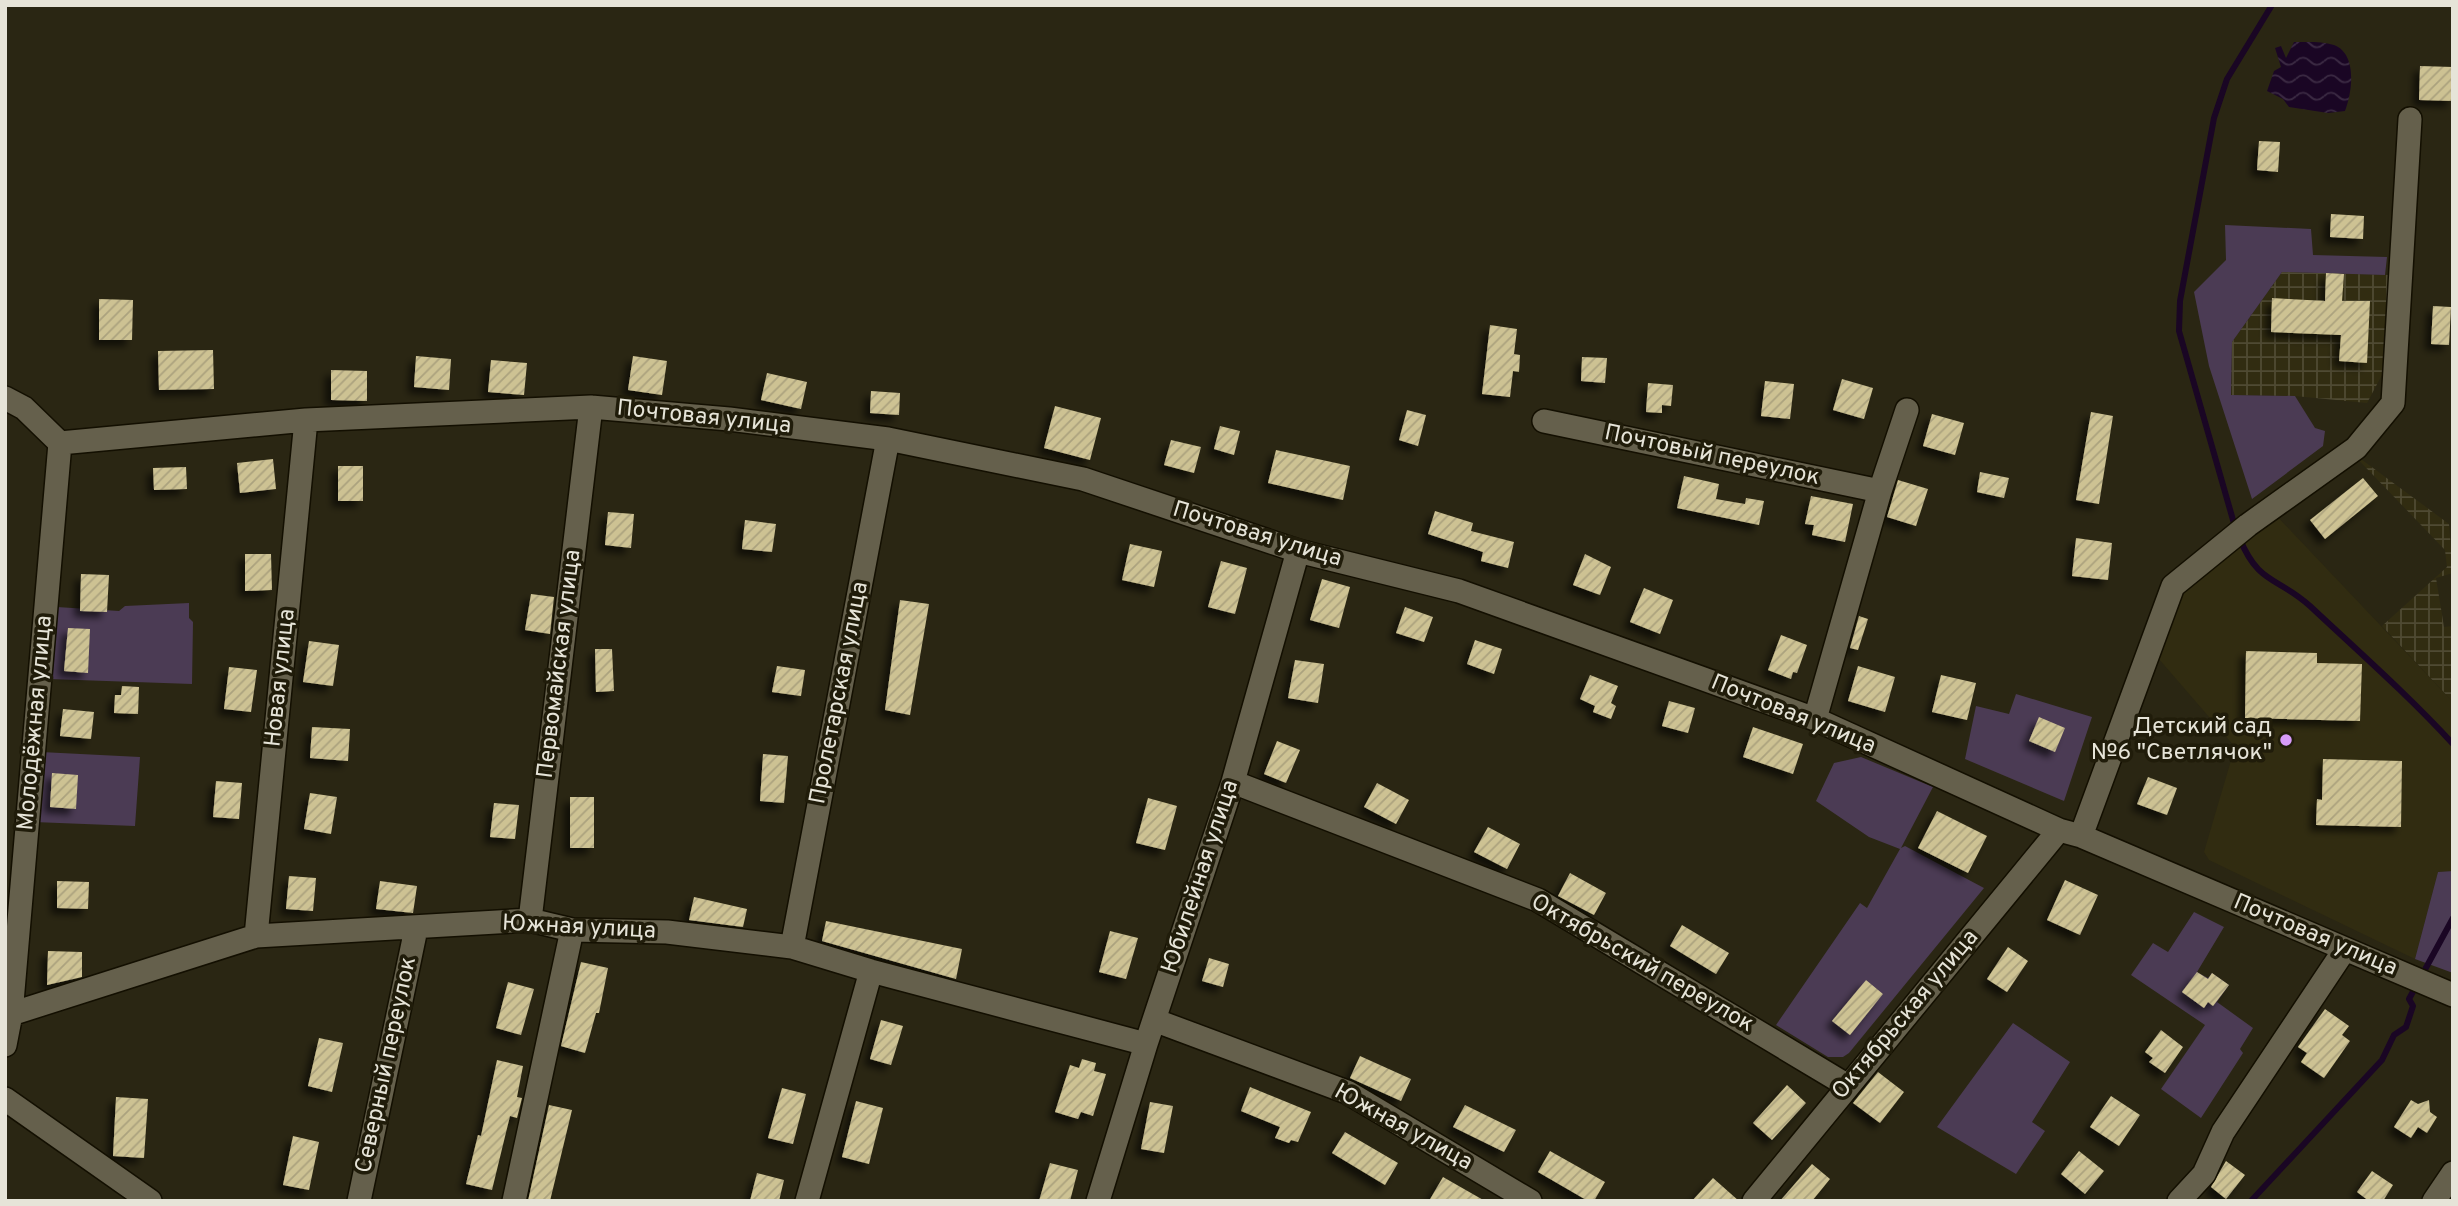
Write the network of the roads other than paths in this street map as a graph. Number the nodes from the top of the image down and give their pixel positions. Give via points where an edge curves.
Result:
1 (2410, 119) dead end
2 (5, 398) edge
3 (591, 407) junction
4 (1907, 410) dead end
5 (306, 420) junction
6 (1544, 421) dead end
7 (888, 439) junction
8 (60, 443) junction
9 (1880, 491) junction
10 (1298, 551) junction
11 (1815, 719) junction
12 (1233, 782) junction
13 (2070, 833) junction
14 (530, 920) junction
15 (416, 929) junction
16 (572, 930) junction
17 (256, 936) junction
18 (792, 947) junction
19 (2345, 949) junction
20 (871, 971) junction
21 (2453, 995) edge
22 (11, 1014) junction
23 (1154, 1020) junction
24 (1146, 1044) junction
25 (5, 1045) edge
26 (1848, 1086) junction
27 (5, 1099) edge
28 (2453, 1173) edge
29 (150, 1201) edge
30 (359, 1201) edge
31 (514, 1201) edge
32 (807, 1201) edge
33 (1098, 1201) edge
34 (1530, 1201) edge
35 (1754, 1201) edge
36 (2179, 1201) edge
37 (2434, 1201) edge

1 - 13 street, Октябрьская улица via 2393,403 2356,448 2248,525 2173,586
2 - 8 street via 24,408
3 - 5 street, Почтовая улица
3 - 7 street, Почтовая улица
3 - 14 street, Первомайская улица
4 - 9 street
5 - 8 street, Почтовая улица
5 - 17 street, Новая улица
6 - 9 street, Почтовый переулок
7 - 10 street, Почтовая улица via 1083,479
7 - 18 street, Пролетарская улица
8 - 22 street, Молодёжная улица
9 - 11 street
10 - 11 street, Почтовая улица via 1460,591
10 - 12 street, Юбилейная улица
11 - 13 street, Почтовая улица
12 - 23 street, Юбилейная улица
12 - 26 street, Октябрьский переулок via 1538,900
13 - 19 street, Почтовая улица
13 - 26 street, Октябрьская улица
14 - 15 street, Южная улица
14 - 16 street, Южная улица
15 - 17 street, Южная улица
15 - 30 street, Северный переулок
16 - 18 street, Южная улица via 667,932
16 - 31 street
17 - 22 street, Южная улица
18 - 20 street, Южная улица
19 - 21 street, Почтовая улица
19 - 36 street via 2223,1132 2204,1174
20 - 24 street, Южная улица
20 - 32 street
22 - 25 street, Молодёжная улица
23 - 24 street, Юбилейная улица
23 - 34 street, Южная улица via 1347,1092
24 - 33 street, Юбилейная улица
26 - 35 street, Октябрьская улица
27 - 29 street
28 - 37 street

